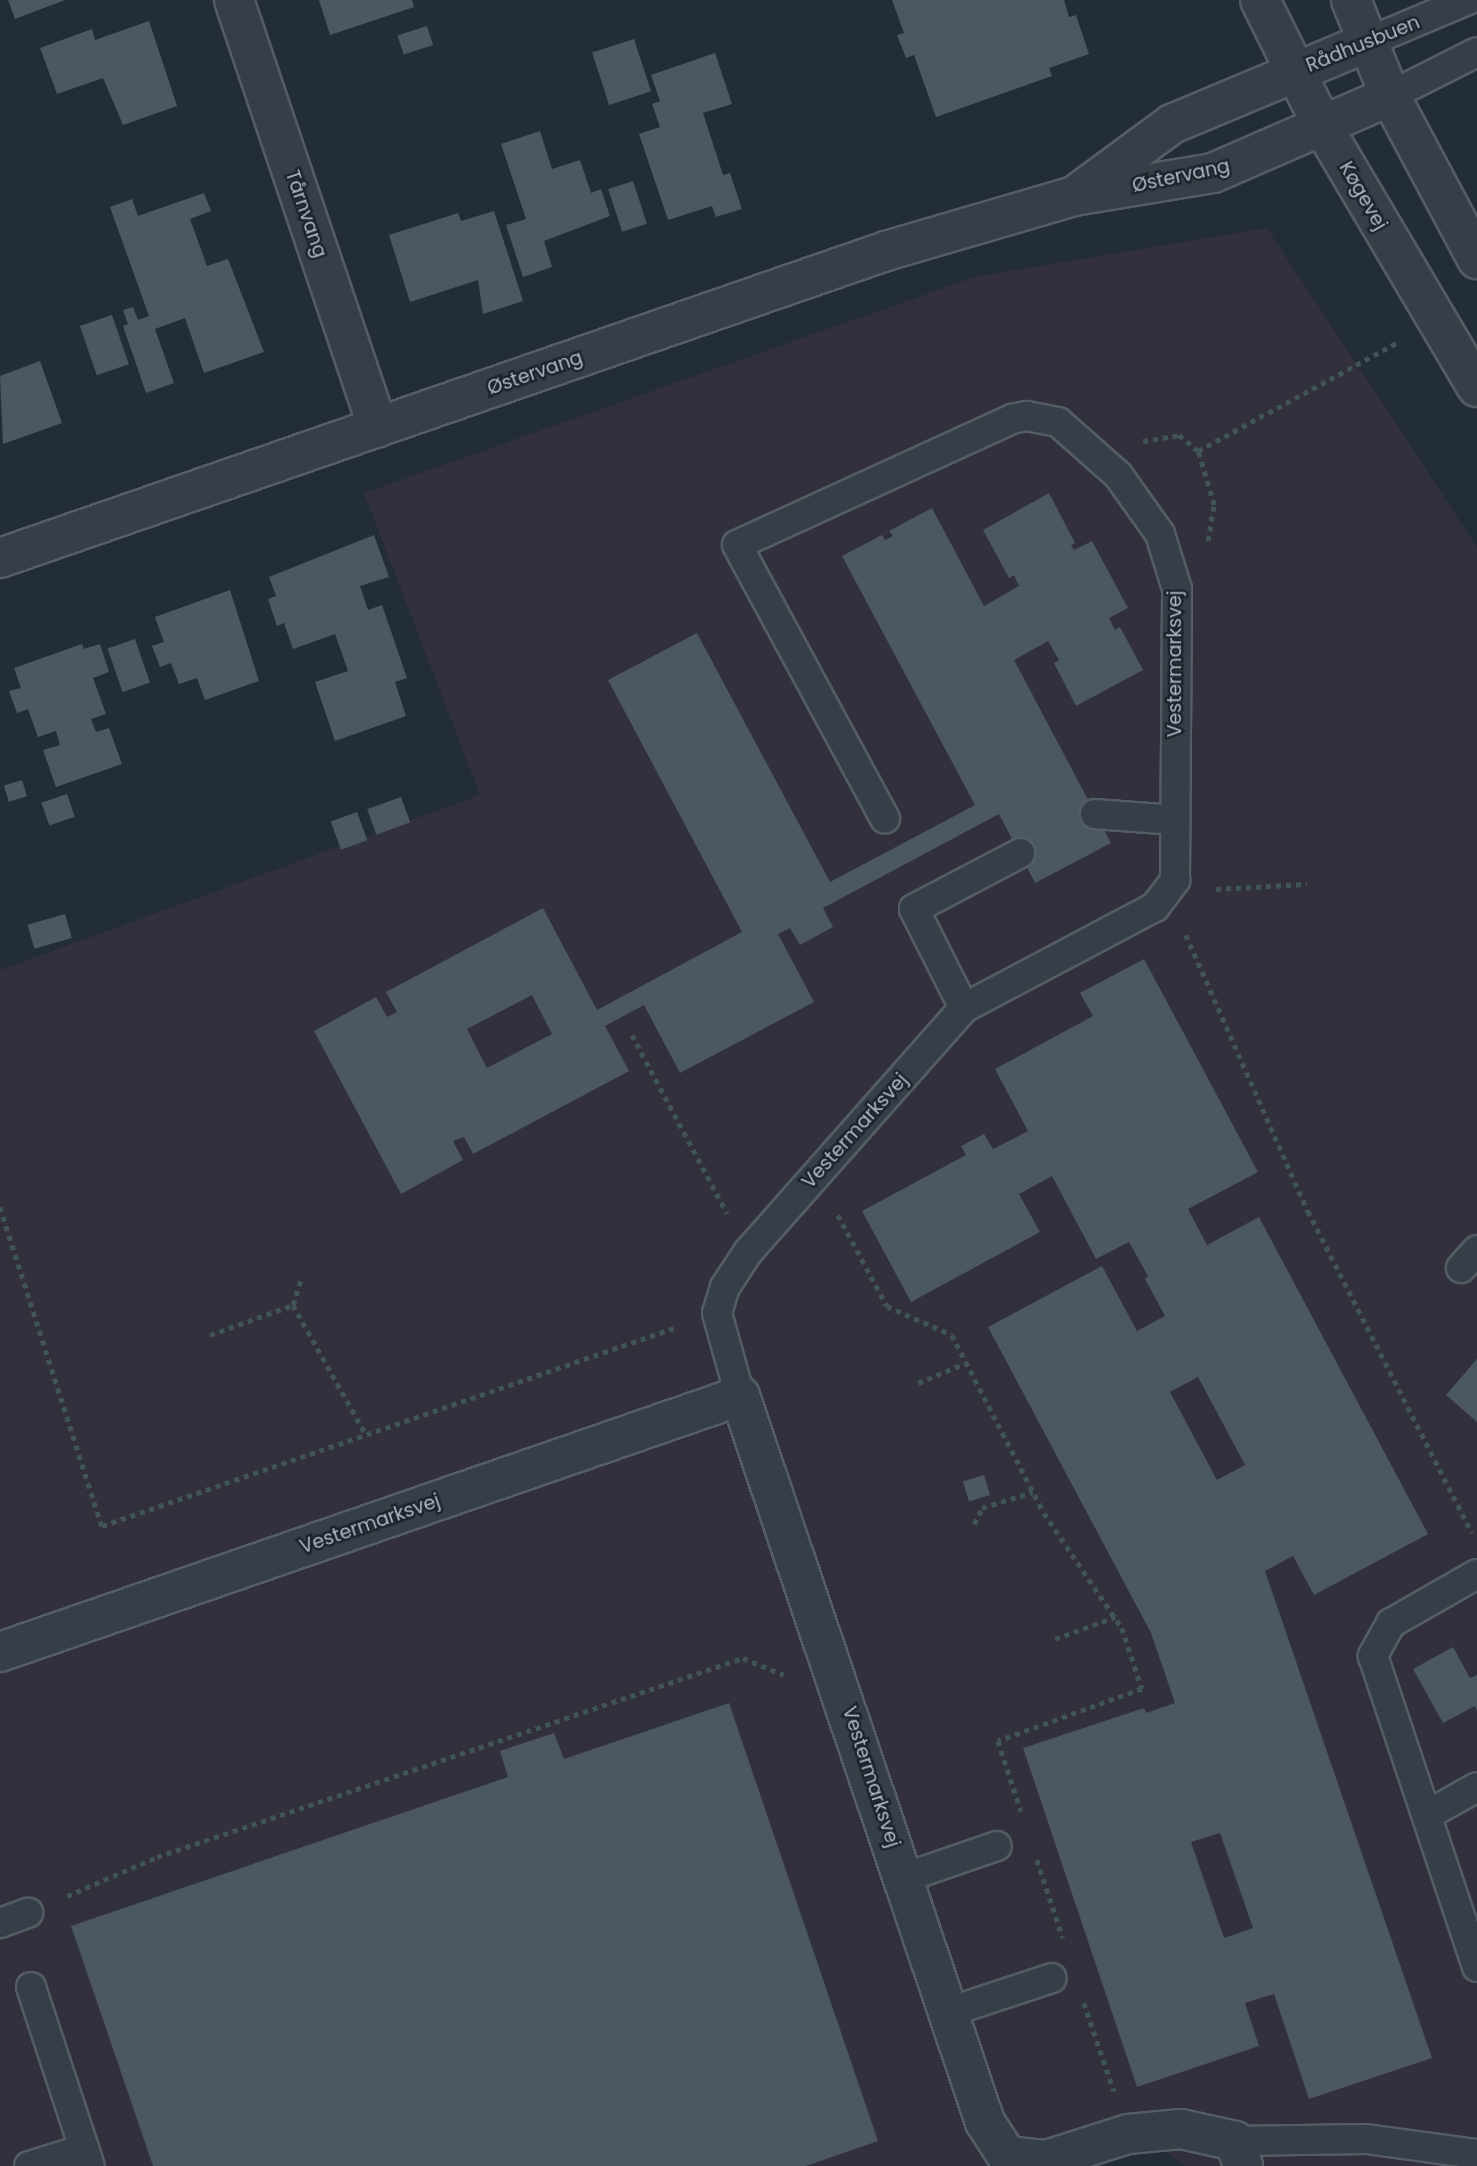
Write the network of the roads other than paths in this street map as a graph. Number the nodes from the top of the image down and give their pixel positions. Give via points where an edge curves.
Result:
1 (234, 0) edge
2 (1260, 0) edge
3 (1351, 0) edge
4 (1468, 0) edge
5 (1368, 42) junction
6 (1477, 52) edge
7 (1296, 72) junction
8 (1390, 96) junction
9 (1323, 127) junction
10 (1074, 196) junction
11 (1477, 259) edge
12 (1477, 387) edge
13 (378, 427) junction
14 (0, 558) edge
15 (1095, 814) dead end
16 (885, 819) dead end
17 (1175, 820) junction
18 (1020, 853) dead end
19 (964, 1007) junction
20 (740, 1395) junction
21 (1477, 1574) edge
22 (0, 1652) edge
23 (1477, 1787) edge
24 (1427, 1815) junction
25 (997, 1846) dead end
26 (904, 1878) junction
27 (28, 1913) road end
28 (0, 1923) edge
29 (1469, 1923) edge
30 (1477, 1967) edge
31 (1052, 1978) dead end
32 (31, 1987) dead end
33 (949, 2012) junction
34 (1239, 2154) edge
35 (1477, 2154) edge
36 (87, 2157) edge
37 (999, 2163) edge
38 (29, 2166) edge

1 - 13 street, Tårnvang
2 - 7 street, Køgevej
3 - 5 street
4 - 5 lane, Rådhusbuen
5 - 7 street, Rådhusbuen
5 - 8 street
6 - 8 lane
7 - 9 street, Køgevej
7 - 10 street, Østervang via 1172,124
8 - 9 street
8 - 11 street
9 - 10 street, Østervang via 1213,173
9 - 12 street, Køgevej
10 - 13 street, Østervang via 886,251
13 - 14 street, Østervang
15 - 17 lane
16 - 17 lane, Vestermarksvej via 737,545 953,442 1027,416 1072,430 1118,475 1160,534 1177,589
17 - 19 lane, Vestermarksvej via 1175,880 1155,907
18 - 19 lane via 914,909
19 - 20 lane, Vestermarksvej via 748,1252 725,1287 717,1313
20 - 22 street, Vestermarksvej
20 - 26 street, Vestermarksvej
21 - 24 lane via 1391,1623 1373,1656
23 - 24 lane
24 - 29 lane
25 - 26 lane
26 - 33 street, Vestermarksvej
27 - 28 lane
29 - 30 lane
31 - 33 lane
32 - 36 lane
33 - 37 street, Vestermarksvej
34 - 35 lane, Vestermarksvej via 1366,2139
34 - 37 street, Vestermarksvej via 1181,2129 1128,2134 1046,2160
36 - 38 lane

